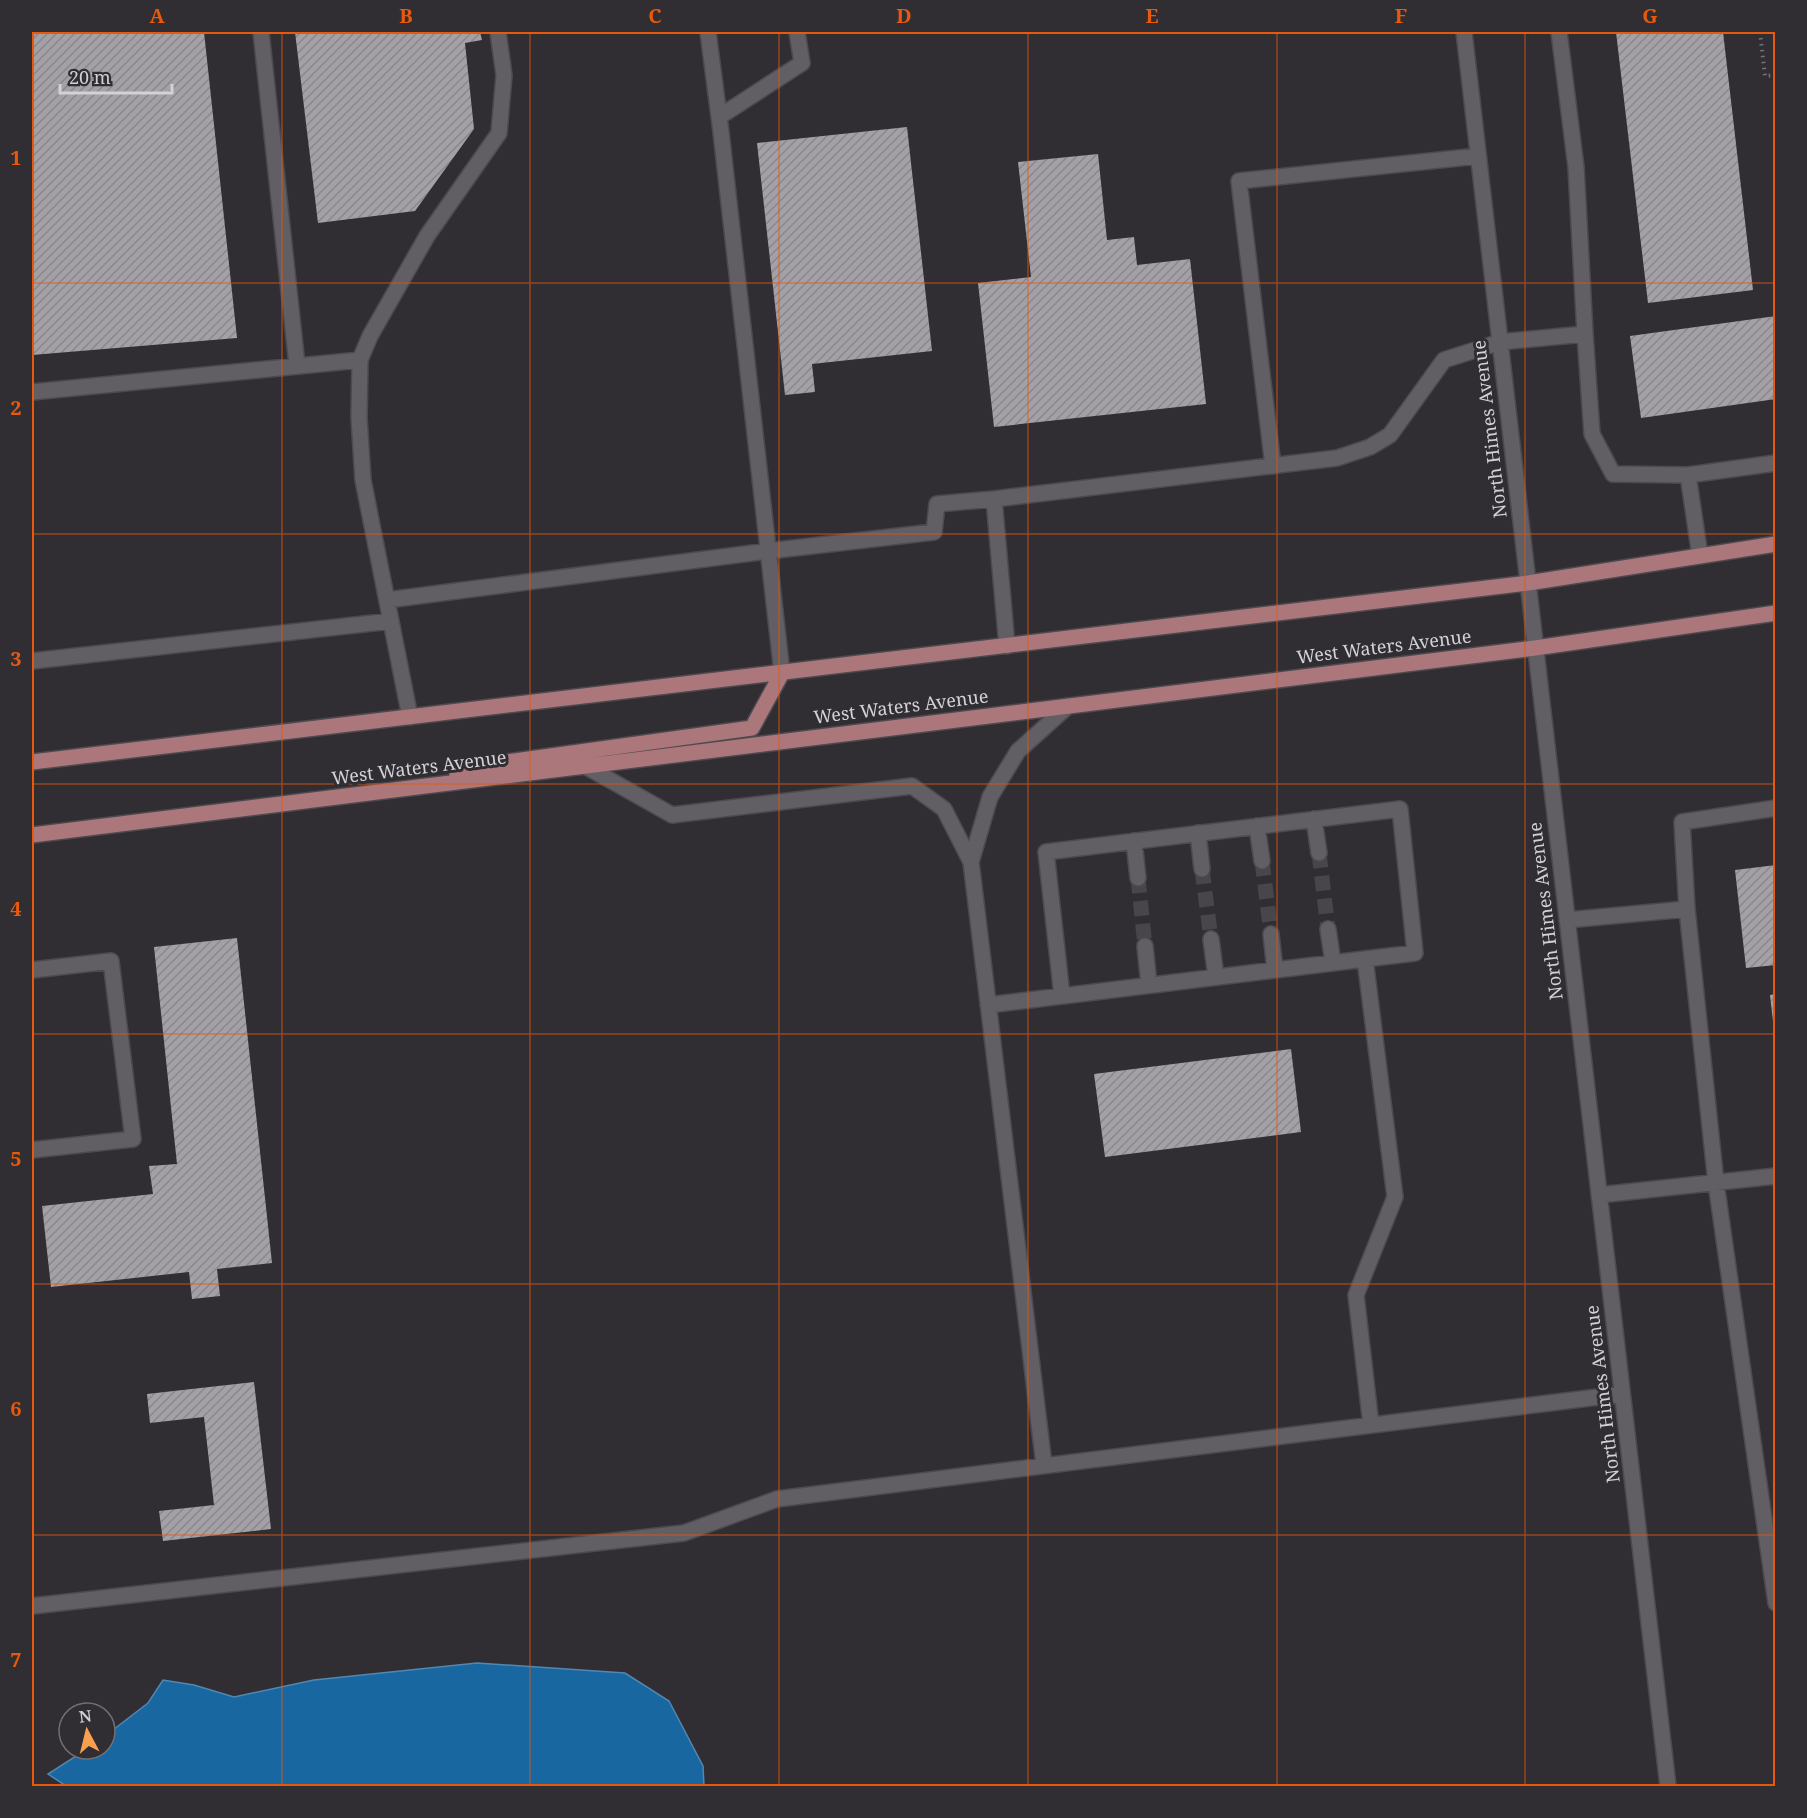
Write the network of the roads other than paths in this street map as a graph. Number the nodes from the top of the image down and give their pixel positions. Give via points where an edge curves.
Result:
1 (261, 32) edge
2 (498, 32) edge
3 (708, 32) edge
4 (797, 32) edge
5 (1464, 32) edge
6 (1559, 32) edge
7 (719, 117) junction
8 (1478, 156) junction
9 (1585, 334) junction
10 (1500, 342) junction
11 (360, 360) junction
12 (297, 365) junction
13 (32, 392) edge
14 (1776, 463) edge
15 (1273, 466) junction
16 (1688, 475) junction
17 (994, 499) junction
18 (1776, 544) edge
19 (768, 551) junction
20 (1700, 556) junction
21 (1528, 584) junction
22 (387, 600) junction
23 (1776, 613) edge
24 (391, 621) junction
25 (1006, 646) junction
26 (1535, 648) junction
27 (32, 661) edge
28 (782, 673) junction
29 (1068, 706) junction
30 (410, 717) junction
31 (32, 762) edge
32 (585, 766) junction
33 (417, 788) junction
34 (1776, 808) edge
35 (1314, 819) junction
36 (1257, 826) junction
37 (1198, 833) junction
38 (32, 836) edge
39 (1134, 841) junction
40 (1319, 853) tunnel mouth
41 (1262, 861) tunnel mouth
42 (971, 862) junction
43 (1202, 868) tunnel mouth
44 (1138, 878) tunnel mouth
45 (1687, 909) junction
46 (1567, 920) junction
47 (1328, 929) tunnel mouth
48 (1270, 934) tunnel mouth
49 (1211, 939) tunnel mouth
50 (1145, 946) tunnel mouth
51 (1365, 959) junction
52 (1333, 963) junction
53 (32, 970) edge
54 (1275, 970) junction
55 (1216, 977) junction
56 (1149, 985) junction
57 (1062, 996) junction
58 (988, 1005) junction
59 (32, 1150) edge
60 (1776, 1176) edge
61 (1716, 1183) junction
62 (1599, 1195) junction
63 (1622, 1394) junction
64 (1371, 1425) junction
65 (1044, 1465) junction
66 (1776, 1603) edge
67 (32, 1606) edge
68 (1668, 1786) edge

1 - 12 street
2 - 11 street via 504,75 499,133 427,236
3 - 7 street
4 - 7 street via 802,63
5 - 8 street, North Himes Avenue
6 - 9 street via 1576,167
7 - 19 street
8 - 10 street, North Himes Avenue
8 - 15 street via 1239,181
9 - 10 street
9 - 16 street via 1592,434 1613,474
10 - 15 street via 1444,360 1389,435 1370,447 1337,458
10 - 21 street, North Himes Avenue
11 - 12 street
11 - 22 street via 363,480
12 - 13 street
14 - 16 street
15 - 17 street
16 - 20 street
17 - 19 street via 937,504 934,532
17 - 25 street
18 - 20 main road
19 - 22 street
19 - 28 street
20 - 21 main road
21 - 25 main road
21 - 26 street, North Himes Avenue
22 - 24 street
23 - 26 main road, West Waters Avenue
24 - 27 street
24 - 30 street
25 - 28 main road
26 - 29 main road, West Waters Avenue
26 - 46 street, North Himes Avenue
28 - 30 main road
28 - 33 main road via 752,728 499,762
29 - 32 main road, West Waters Avenue
29 - 42 street via 1018,751 990,797
30 - 31 main road
32 - 33 main road, West Waters Avenue
32 - 42 street via 672,815 912,786 944,809
33 - 38 main road, West Waters Avenue
34 - 45 street via 1682,822
35 - 36 street
35 - 40 street
35 - 51 street via 1400,808 1415,953
36 - 37 street
36 - 41 street
37 - 39 street
37 - 43 street
39 - 44 street
39 - 57 street via 1046,852
42 - 58 street
45 - 46 street
45 - 61 street
46 - 62 street, North Himes Avenue
47 - 52 street
48 - 54 street
49 - 55 street
50 - 56 street
51 - 52 street
51 - 64 street via 1395,1197 1356,1295
52 - 54 street
53 - 59 street via 111,961 133,1139
54 - 55 street
55 - 56 street
56 - 57 street
57 - 58 street
58 - 65 street
60 - 61 street
61 - 62 street
61 - 66 street
62 - 63 street, North Himes Avenue
63 - 64 street
63 - 68 street, North Himes Avenue
64 - 65 street
65 - 67 street via 777,1499 684,1533

